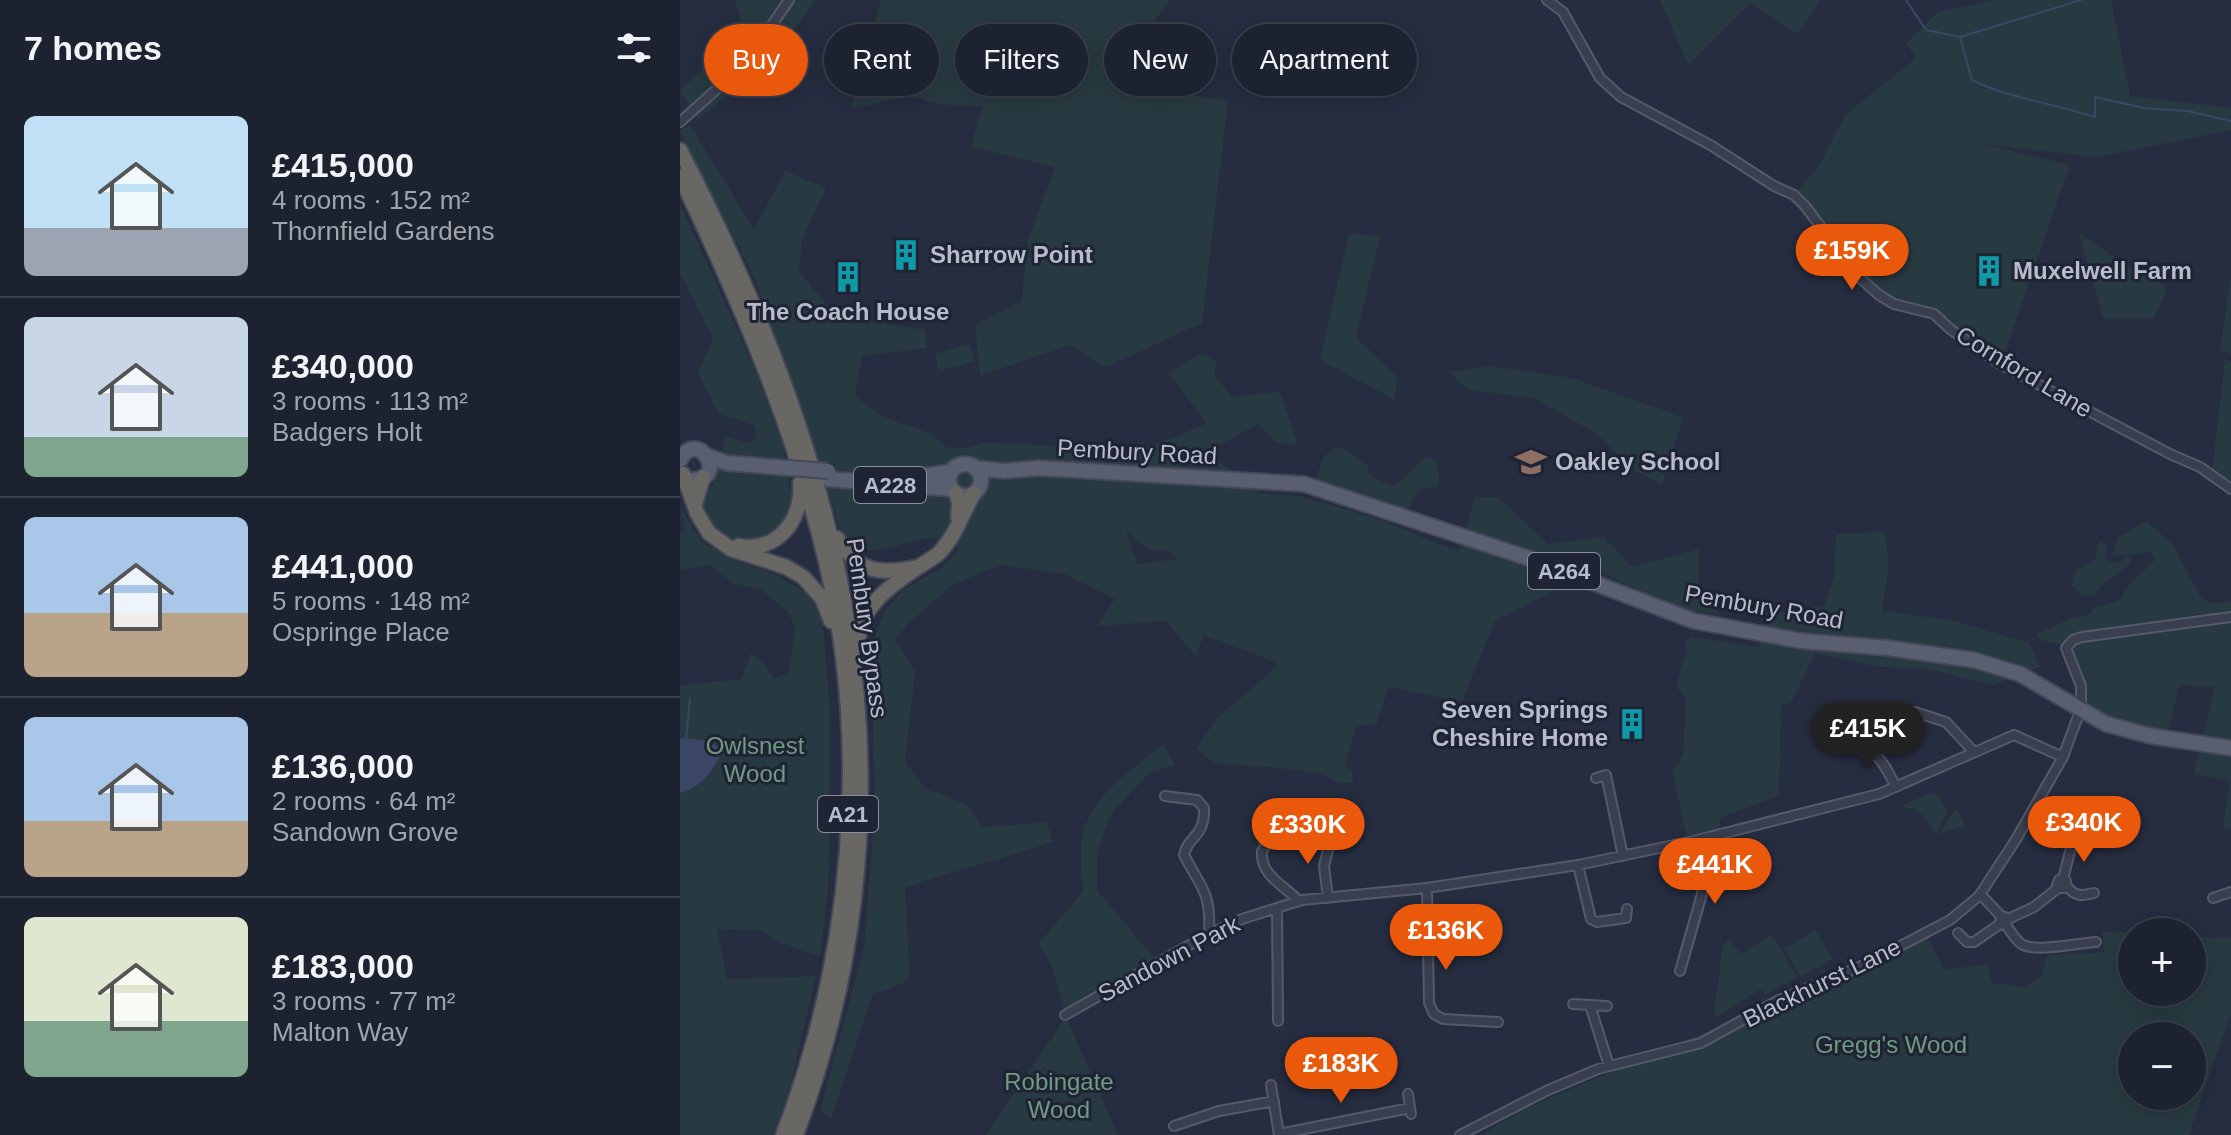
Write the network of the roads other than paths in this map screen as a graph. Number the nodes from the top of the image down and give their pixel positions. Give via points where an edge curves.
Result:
1 (789, 0) edge
2 (1547, 0) edge
3 (684, 119) edge
4 (680, 150) edge
5 (680, 176) edge
6 (707, 456) junction
7 (797, 458) junction
8 (681, 465) edge
9 (975, 468) junction
10 (775, 471) junction
11 (1004, 471) junction
12 (951, 472) junction
13 (828, 475) junction
14 (705, 476) junction
15 (977, 488) junction
16 (2231, 489) edge
17 (954, 491) junction
18 (695, 504) junction
19 (829, 524) junction
20 (957, 526) junction
21 (722, 542) junction
22 (919, 566) junction
23 (2231, 617) edge
24 (840, 644) junction
25 (855, 666) junction
26 (2081, 708) junction
27 (1915, 712) dead end
28 (1844, 744) dead end
29 (2231, 748) edge
30 (1974, 752) junction
31 (2063, 757) junction
32 (1605, 775) dead end
33 (1896, 787) junction
34 (1165, 796) dead end
35 (1331, 838) dead end
36 (2073, 840) dead end
37 (1693, 841) junction
38 (1266, 845) dead end
39 (1623, 856) junction
40 (1578, 865) junction
41 (2063, 884) junction
42 (1427, 888) junction
43 (2231, 892) edge
44 (2094, 893) dead end
45 (1980, 894) junction
46 (1328, 898) junction
47 (2213, 898) dead end
48 (1299, 901) junction
49 (1277, 908) junction
50 (1628, 918) dead end
51 (2004, 921) junction
52 (1958, 933) dead end
53 (1209, 934) junction
54 (2096, 942) dead end
55 (1680, 971) dead end
56 (1573, 1004) dead end
57 (1590, 1005) junction
58 (1607, 1006) dead end
59 (1278, 1008) junction
60 (1290, 1008) dead end
61 (1065, 1015) dead end
62 (1278, 1021) dead end
63 (1498, 1022) dead end
64 (1609, 1066) junction
65 (1271, 1085) dead end
66 (1408, 1094) dead end
67 (1274, 1101) junction
68 (1169, 1114) dead end
69 (783, 1135) edge
70 (796, 1135) edge
71 (1279, 1135) edge
72 (1460, 1135) edge

1 - 3 street via 745,64
2 - 16 street, Cornford Lane via 1563,12 1600,78 1621,97 1794,195 1879,295 1934,314 2000,364 2200,467
4 - 19 highway, Pembury Bypass / A21 via 765,335
5 - 7 highway, Pembury Bypass / A21 via 752,337
6 - 8 main road via 696,450
6 - 10 main road, A228
6 - 14 main road
7 - 21 highway, A21 via 799,507 786,530 761,546
7 - 24 highway, Pembury Bypass / A21 via 826,564
8 - 14 main road via 692,480
8 - 18 highway, A21
9 - 11 main road, Pembury Road / A264
9 - 12 main road via 960,465
9 - 15 main road via 980,476
10 - 13 main road, A228
10 - 14 main road, A228
11 - 15 main road, Pembury Road / A264
11 - 26 main road, Pembury Road / A264 via 1039,468 1304,484 1537,561 1694,621 1802,641 1974,660 2020,674
12 - 13 main road, A228 via 928,477
12 - 17 main road
13 - 17 main road, A228
14 - 18 highway
15 - 17 main road via 965,496
15 - 20 highway, A21
17 - 20 highway via 959,502
18 - 21 highway, A21 via 704,527
19 - 22 highway, A21 via 850,557 866,568
19 - 25 highway, Pembury Bypass / A21
20 - 22 highway, A21 via 942,550
21 - 24 highway, A21 via 803,577 822,598
22 - 25 highway, A21 via 867,610
23 - 26 street via 2073,640 2066,648 2081,686
24 - 69 highway, Pembury Bypass / A21 via 849,765 841,903 818,1022
25 - 70 highway, Pembury Bypass / A21 via 861,794 853,904 824,1050
26 - 29 main road, Pembury Road / A264 via 2106,724 2151,736
26 - 31 street, Blackhurst Lane
27 - 30 street via 1946,722
28 - 33 street via 1876,754
30 - 31 street, Sandown Park via 2014,735
30 - 33 street, Sandown Park
31 - 45 street, Blackhurst Lane
32 - 39 street
33 - 37 street, Sandown Park
34 - 53 street via 1197,800 1204,808 1202,829 1184,855 1206,891
35 - 46 street via 1324,866
36 - 41 street
37 - 39 street, Sandown Park
37 - 55 street via 1702,894
38 - 48 street via 1265,870
39 - 40 street, Sandown Park
40 - 42 street, Sandown Park
40 - 50 street via 1591,919
41 - 44 street via 2077,895
41 - 51 street via 2034,907
42 - 46 street, Sandown Park
42 - 63 street via 1429,1003 1434,1014
43 - 47 street
45 - 51 street
45 - 64 street, Blackhurst Lane via 1938,927 1777,1001 1701,1043
46 - 48 street, Sandown Park
48 - 49 street, Sandown Park
49 - 53 street, Sandown Park
49 - 59 street
51 - 52 street via 1974,942
51 - 54 street via 2022,944 2034,948
53 - 61 street, Sandown Park
56 - 57 street
57 - 58 street
57 - 64 street
59 - 60 street
59 - 62 street
64 - 72 street, Blackhurst Lane
65 - 67 street
66 - 71 street via 1410,1111
67 - 68 street via 1219,1111 1175,1128
67 - 71 street

